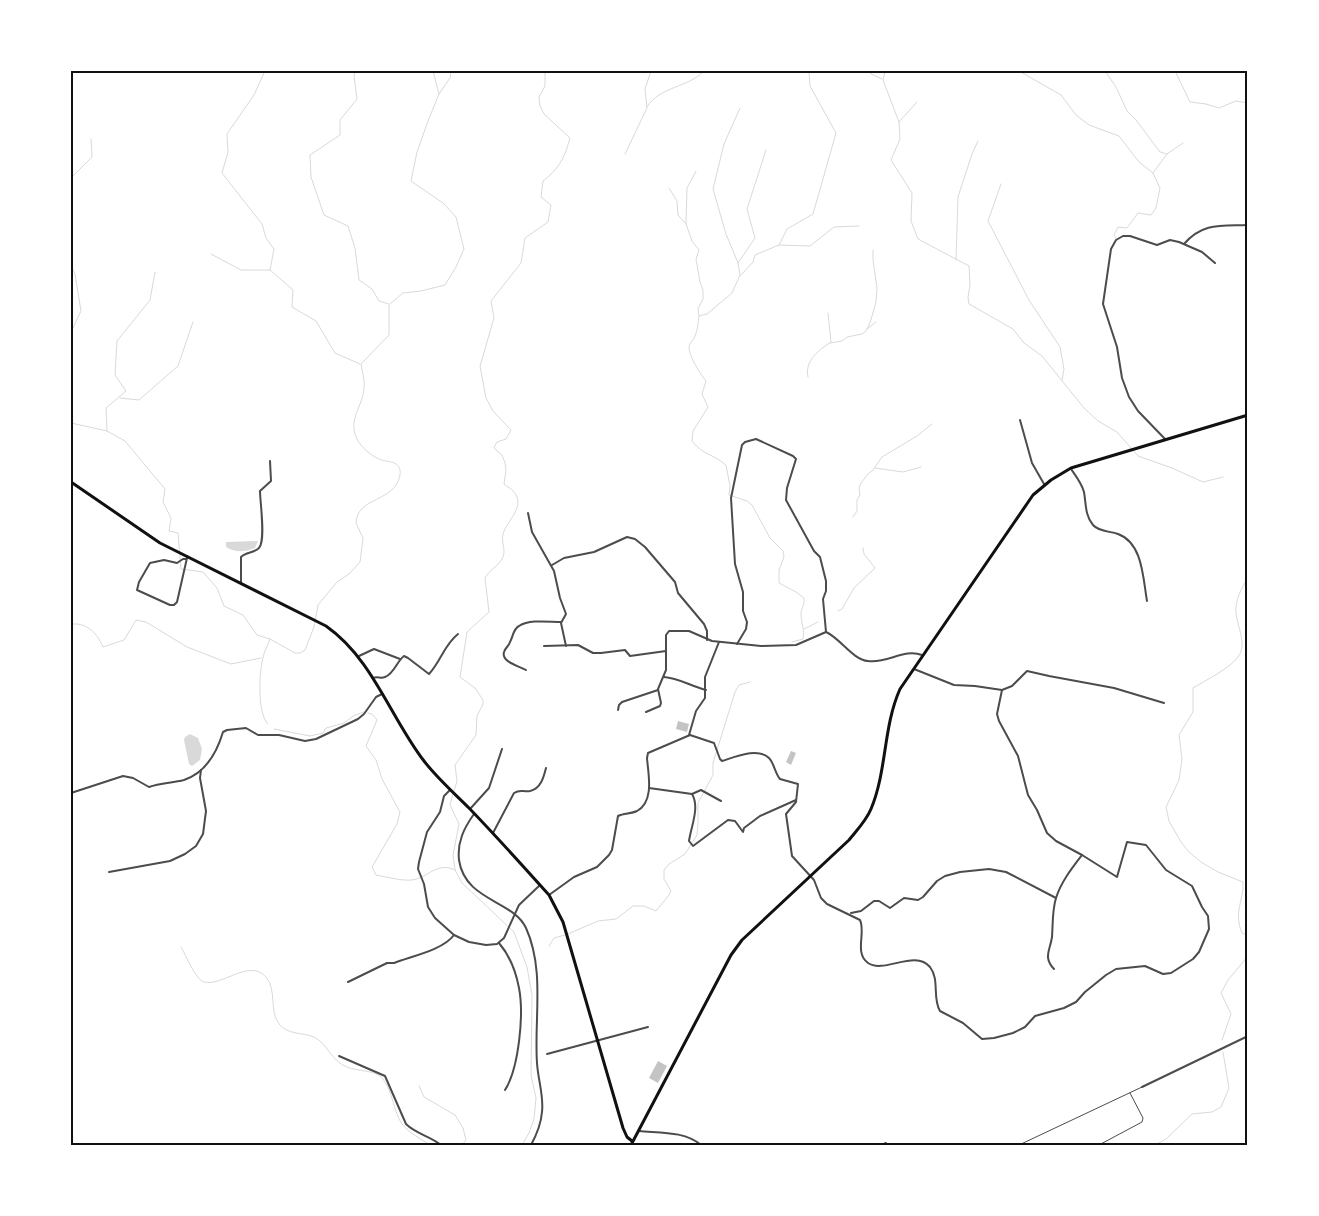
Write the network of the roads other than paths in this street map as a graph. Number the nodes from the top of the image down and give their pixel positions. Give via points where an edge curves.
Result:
1 (1248, 226) edge
2 (1184, 244) junction
3 (1215, 263) dead end
4 (1248, 415) edge
5 (1020, 420) dead end
6 (1165, 440) junction
7 (270, 461) dead end
8 (1071, 468) junction
9 (71, 482) edge
10 (1044, 484) junction
11 (528, 513) dead end
12 (187, 558) junction
13 (552, 565) junction
14 (241, 583) junction
15 (1147, 601) dead end
16 (561, 622) junction
17 (826, 632) junction
18 (458, 634) dead end
19 (707, 640) junction
20 (719, 642) junction
21 (737, 644) junction
22 (544, 646) dead end
23 (566, 646) junction
24 (666, 651) junction
25 (922, 655) junction
26 (358, 656) junction
27 (400, 659) junction
28 (914, 668) junction
29 (526, 670) dead end
30 (664, 677) junction
31 (373, 678) junction
32 (658, 690) junction
33 (706, 690) junction
34 (1002, 690) junction
35 (382, 694) junction
36 (1164, 703) dead end
37 (618, 710) dead end
38 (646, 712) dead end
39 (689, 735) junction
40 (502, 749) dead end
41 (546, 768) dead end
42 (202, 770) junction
43 (649, 788) junction
44 (450, 790) junction
45 (71, 793) edge
46 (692, 794) junction
47 (797, 800) junction
48 (721, 801) dead end
49 (470, 809) junction
50 (474, 814) junction
51 (493, 834) junction
52 (1082, 855) junction
53 (109, 872) dead end
54 (810, 876) junction
55 (540, 885) junction
56 (549, 895) junction
57 (1056, 898) junction
58 (848, 913) junction
59 (514, 914) junction
60 (454, 935) junction
61 (499, 943) junction
62 (1054, 969) dead end
63 (348, 982) dead end
64 (648, 1027) dead end
65 (1248, 1036) edge
66 (598, 1042) junction
67 (547, 1054) dead end
68 (339, 1056) dead end
69 (1142, 1087) joint
70 (506, 1090) dead end
71 (1130, 1093) junction
72 (639, 1131) junction
73 (631, 1143) edge
74 (886, 1143) dead end
75 (441, 1145) edge
76 (531, 1145) edge
77 (702, 1145) edge
78 (880, 1145) edge
79 (1018, 1145) edge
80 (1099, 1145) edge

1 - 2 street via 1213,226
2 - 3 street via 1202,252
2 - 6 street via 1170,240 1157,244 1126,236 1118,238 1111,249 1103,296 1129,397
4 - 6 main road
5 - 10 street via 1032,463
6 - 8 main road
7 - 14 street via 271,480 260,491 260,546 241,557
8 - 10 main road
8 - 15 street via 1082,489 1093,524 1098,529 1123,536 1134,547
9 - 12 main road
10 - 25 main road via 1023,506
11 - 13 street via 532,532
12 - 12 street via 178,563 164,560 150,563 137,590 174,605
12 - 14 main road
13 - 16 street via 566,614
13 - 19 street via 627,537 635,539 645,546 675,582 678,592 704,624
14 - 26 main road via 326,626
16 - 23 street
16 - 29 street via 529,623 516,628 503,654 506,660
17 - 21 street via 796,645
17 - 21 street via 824,568 786,500 796,459 759,439 742,445 731,498 734,564 743,592 743,612 747,622
17 - 25 street via 865,661 913,652
18 - 27 street via 429,674 408,658
19 - 20 street
19 - 24 street via 689,631 669,631
20 - 21 street
20 - 33 street via 706,673
22 - 23 street
23 - 24 street via 578,645 592,653 625,650 630,656
24 - 30 street
25 - 28 main road
26 - 27 street via 374,649
26 - 31 main road
27 - 31 street via 388,676
28 - 34 street via 954,685
28 - 54 main road via 894,703 877,792 870,810 849,840
30 - 32 street
30 - 33 street via 676,678
31 - 35 main road
32 - 37 street via 622,702
32 - 38 street via 660,706
33 - 39 street
34 - 36 street via 1012,686 1028,671 1114,688
34 - 52 street via 998,718 1018,756 1029,798 1047,833
35 - 42 street via 358,719 316,739 306,741 279,735 258,735 246,728 226,730 217,750
35 - 44 main road via 425,763
39 - 43 street via 648,753
39 - 47 street via 714,743 722,761 756,752 765,755 780,779 798,784
40 - 49 street via 489,788
41 - 51 street via 542,781 534,789 514,793
42 - 45 street via 186,779 149,787 123,776
42 - 53 street via 200,778 206,811 203,834 196,846 170,861
43 - 46 street
43 - 56 street via 642,808 618,816 612,850 600,865 574,876
44 - 49 main road
44 - 60 street via 427,832 419,862 430,912
46 - 47 street via 694,816 689,841 693,846 728,820 735,821 743,832 760,816
46 - 48 street via 702,790
47 - 54 street via 786,814 788,837 794,858
49 - 50 main road
50 - 51 main road
50 - 59 street via 460,838 462,870 473,886
51 - 55 main road
52 - 57 street
52 - 58 street via 1117,877 1128,842 1149,847 1166,870 1188,882 1195,891 1210,923 1202,947 1193,959 1171,973 1164,974 1145,966 1116,969 1076,1002 1035,1016 1020,1031 987,1040 978,1037 963,1022 940,1011 935,979 925,963 920,960 873,966 865,961 861,949 861,922
54 - 58 street via 823,902
54 - 72 main road via 742,940 731,955
55 - 56 main road
55 - 59 street via 521,902
56 - 66 main road via 563,922
57 - 58 street via 1006,872 975,870 941,878 920,899 904,898 890,908 874,901 860,911
57 - 62 street via 1047,956
59 - 61 street
59 - 76 street via 526,929 537,970 537,1063 542,1105 540,1124
60 - 61 street via 479,944
60 - 63 street via 439,948 387,964
61 - 70 street via 512,963 520,1001 517,1054
64 - 66 street
65 - 69 street
66 - 67 street
66 - 73 main road via 623,1128
68 - 75 street via 385,1076 406,1124
69 - 71 lane
71 - 79 lane
71 - 80 lane via 1142,1122
72 - 73 main road
72 - 77 street via 684,1135
74 - 78 street

